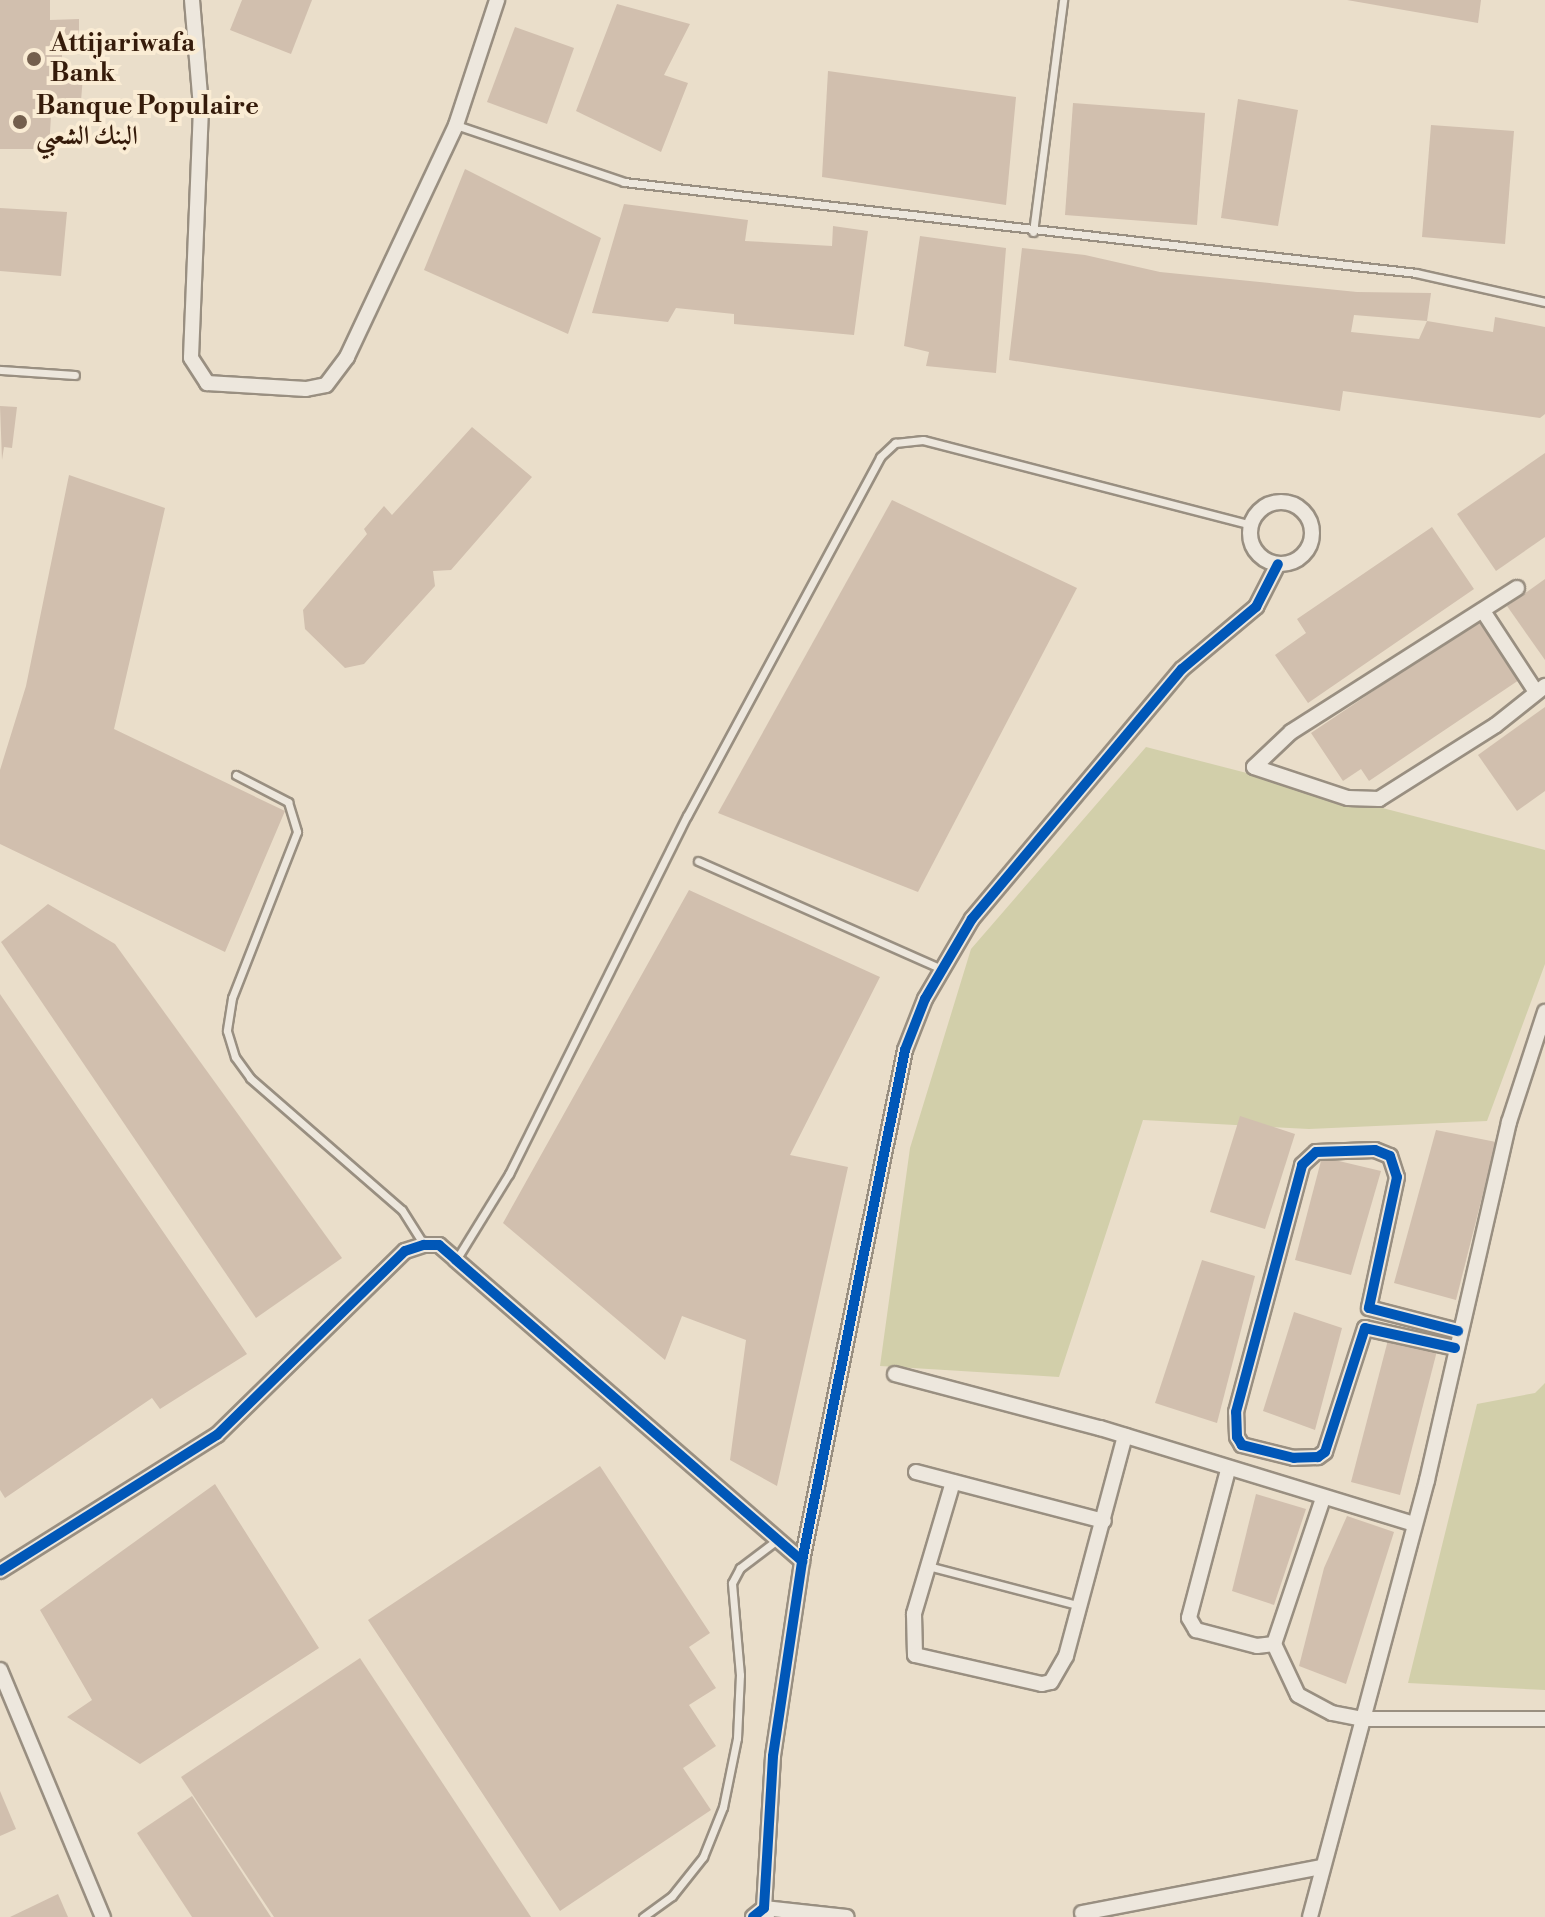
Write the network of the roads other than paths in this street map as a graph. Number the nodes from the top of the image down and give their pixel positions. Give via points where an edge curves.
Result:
1 (192, 0) edge
2 (497, 0) edge
3 (1063, 0) edge
4 (456, 125) junction
5 (1033, 232) junction
6 (1545, 302) edge
7 (0, 370) edge
8 (75, 375) dead end
9 (1251, 525) junction
10 (1278, 564) junction
11 (1517, 588) dead end
12 (1483, 611) junction
13 (1540, 689) edge
14 (236, 775) dead end
15 (698, 861) dead end
16 (939, 968) junction
17 (1545, 1012) edge
18 (424, 1245) junction
19 (456, 1260) junction
20 (1458, 1331) junction
21 (1455, 1348) junction
22 (895, 1374) dead end
23 (1125, 1436) junction
24 (1228, 1470) junction
25 (916, 1472) dead end
26 (953, 1482) junction
27 (1323, 1498) junction
28 (1104, 1521) junction
29 (1414, 1524) junction
30 (777, 1540) junction
31 (802, 1561) junction
32 (928, 1566) junction
33 (0, 1571) edge
34 (1080, 1606) junction
35 (1274, 1644) junction
36 (0, 1670) edge
37 (1363, 1719) junction
38 (1545, 1719) edge
39 (1322, 1867) junction
40 (1082, 1913) dead end
41 (762, 1914) edge
42 (103, 1917) edge
43 (643, 1917) edge
44 (847, 1917) edge
45 (1310, 1917) edge

1 - 4 street via 201,108 190,333 191,358 207,383 306,389 337,376
2 - 4 street
3 - 5 lane
4 - 5 lane via 624,182
5 - 6 lane via 1416,273
7 - 8 lane
9 - 10 street via 1256,550
9 - 10 street via 1261,510 1276,502 1294,504 1307,515 1312,532 1308,549 1295,561
9 - 19 lane via 923,440 895,443 880,457 687,816 509,1174
10 - 16 street via 1256,607 1182,669 1144,711 972,919
11 - 12 street
12 - 13 street
12 - 13 street via 1291,732 1254,767 1348,798 1379,799 1496,725
14 - 18 lane via 288,802 297,832 232,998 227,1031 235,1057 250,1078 402,1210
15 - 16 lane
16 - 31 street via 905,1050
17 - 20 street via 1509,1122
18 - 19 street via 439,1245
18 - 33 street via 405,1251 217,1435
19 - 30 street
20 - 21 street
20 - 21 street via 1369,1308 1397,1177 1390,1156 1375,1150 1316,1152 1302,1165 1236,1412 1237,1437 1242,1445 1294,1458 1325,1452 1365,1328
21 - 29 street
22 - 23 street
23 - 24 street
23 - 28 street
24 - 27 street
24 - 35 street via 1189,1618 1196,1630 1257,1646
25 - 26 street
26 - 28 street
26 - 32 street
27 - 29 street
27 - 35 street
28 - 34 street
29 - 37 street
30 - 31 street
30 - 43 lane via 740,1568 732,1583 739,1691 737,1738 723,1807 703,1857 672,1896
31 - 41 street via 773,1756
32 - 34 lane
32 - 34 street via 914,1614 912,1645 923,1660 986,1675 1051,1682 1066,1656
35 - 37 street via 1298,1695 1332,1713
36 - 42 street
37 - 38 street
37 - 39 street
39 - 40 street
39 - 45 street
41 - 44 street

